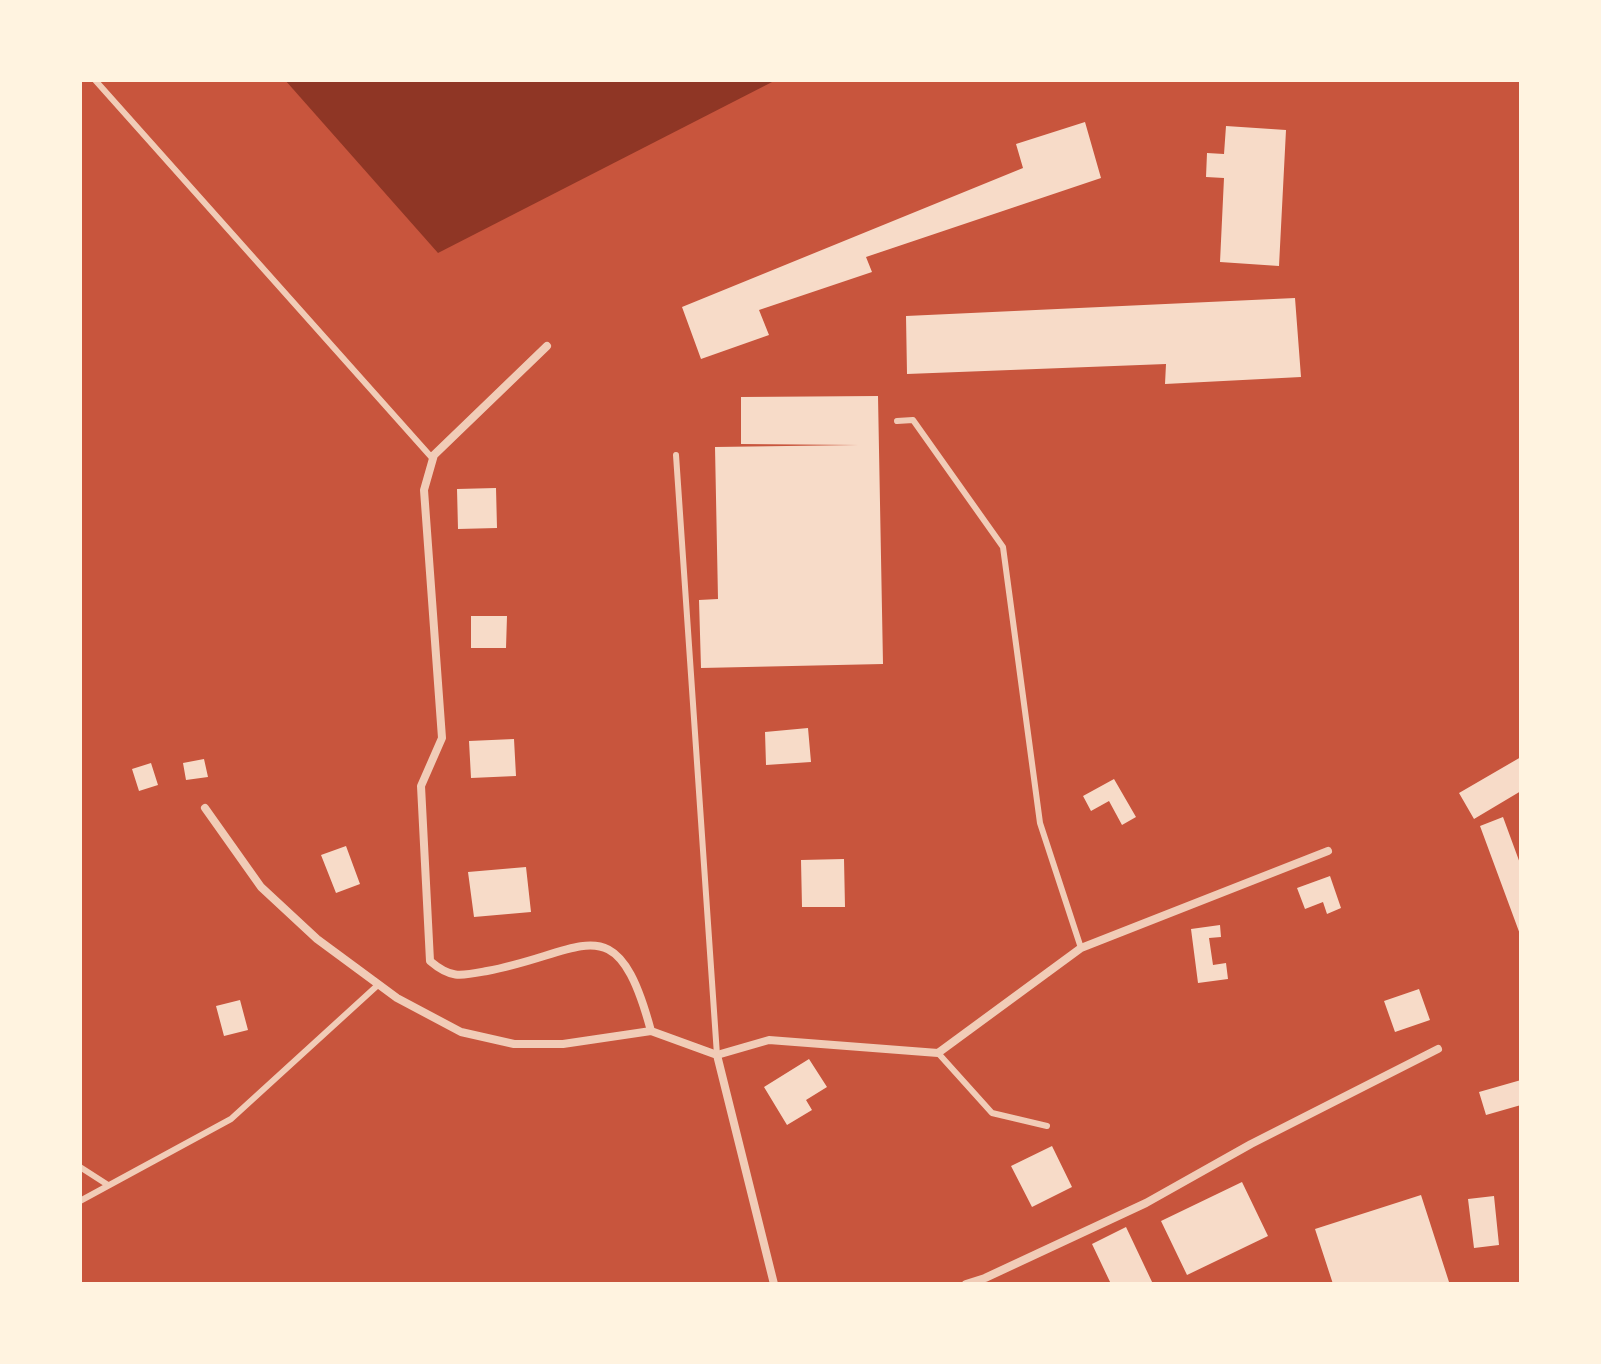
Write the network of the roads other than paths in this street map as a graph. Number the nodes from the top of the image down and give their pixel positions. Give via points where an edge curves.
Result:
1 (95, 80) edge
2 (547, 346) dead end
3 (897, 421) dead end
4 (676, 455) dead end
5 (433, 459) junction
6 (205, 808) dead end
7 (1328, 851) dead end
8 (1081, 948) junction
9 (379, 984) junction
10 (651, 1031) junction
11 (1438, 1049) dead end
12 (938, 1053) junction
13 (717, 1055) junction
14 (1047, 1126) dead end
15 (80, 1167) edge
16 (108, 1185) junction
17 (80, 1201) edge
18 (774, 1284) edge
19 (966, 1284) edge

1 - 5 lane
2 - 5 street
3 - 8 lane via 913,420 1003,547 1040,823
4 - 13 lane
5 - 10 street via 424,490 442,738 421,786 430,961 444,973 462,976 585,944 604,945 630,971
6 - 9 street via 261,887 317,939
7 - 8 street
8 - 12 street
9 - 10 street via 461,1032 514,1044 563,1044
9 - 16 lane via 231,1119
10 - 13 street
11 - 19 street via 1146,1203
12 - 13 street via 769,1040
12 - 14 lane via 992,1113
13 - 18 street
15 - 16 lane
16 - 17 lane

